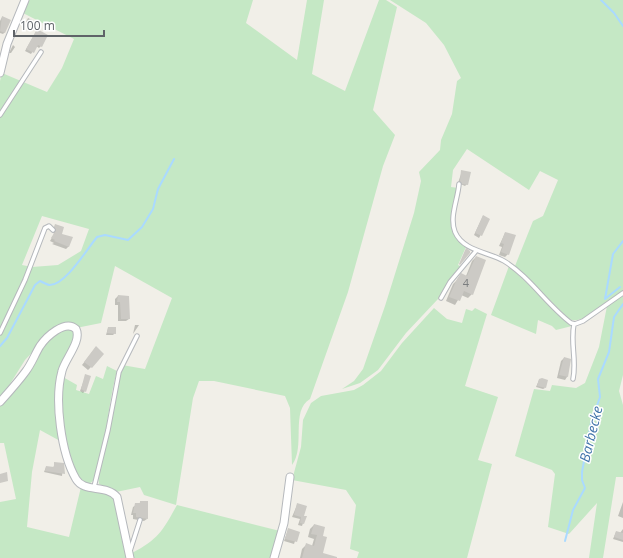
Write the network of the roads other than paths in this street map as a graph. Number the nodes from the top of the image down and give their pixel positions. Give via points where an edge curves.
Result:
1 (25, 0) edge
2 (41, 52) dead end
3 (0, 73) edge
4 (0, 114) edge
5 (459, 184) dead end
6 (53, 230) dead end
7 (476, 250) junction
8 (623, 292) edge
9 (441, 298) dead end
10 (574, 324) junction
11 (0, 332) edge
12 (137, 336) dead end
13 (573, 379) dead end
14 (0, 402) edge
15 (290, 478) dead end
16 (94, 487) junction
17 (140, 520) dead end
18 (129, 555) edge
19 (274, 558) edge

1 - 3 street via 7,44
2 - 4 lane
5 - 7 lane via 454,228 460,239
6 - 11 lane via 49,226 45,228 25,280
7 - 9 lane via 450,282
7 - 10 lane via 510,265
8 - 10 lane via 591,316
10 - 13 lane
12 - 16 lane via 119,372
14 - 16 street via 27,370 45,341 61,328 74,327 78,333 77,340 64,363 61,375 60,400 64,448 76,478 82,485
15 - 19 street via 284,523
16 - 18 street via 108,490 117,496
17 - 18 lane

